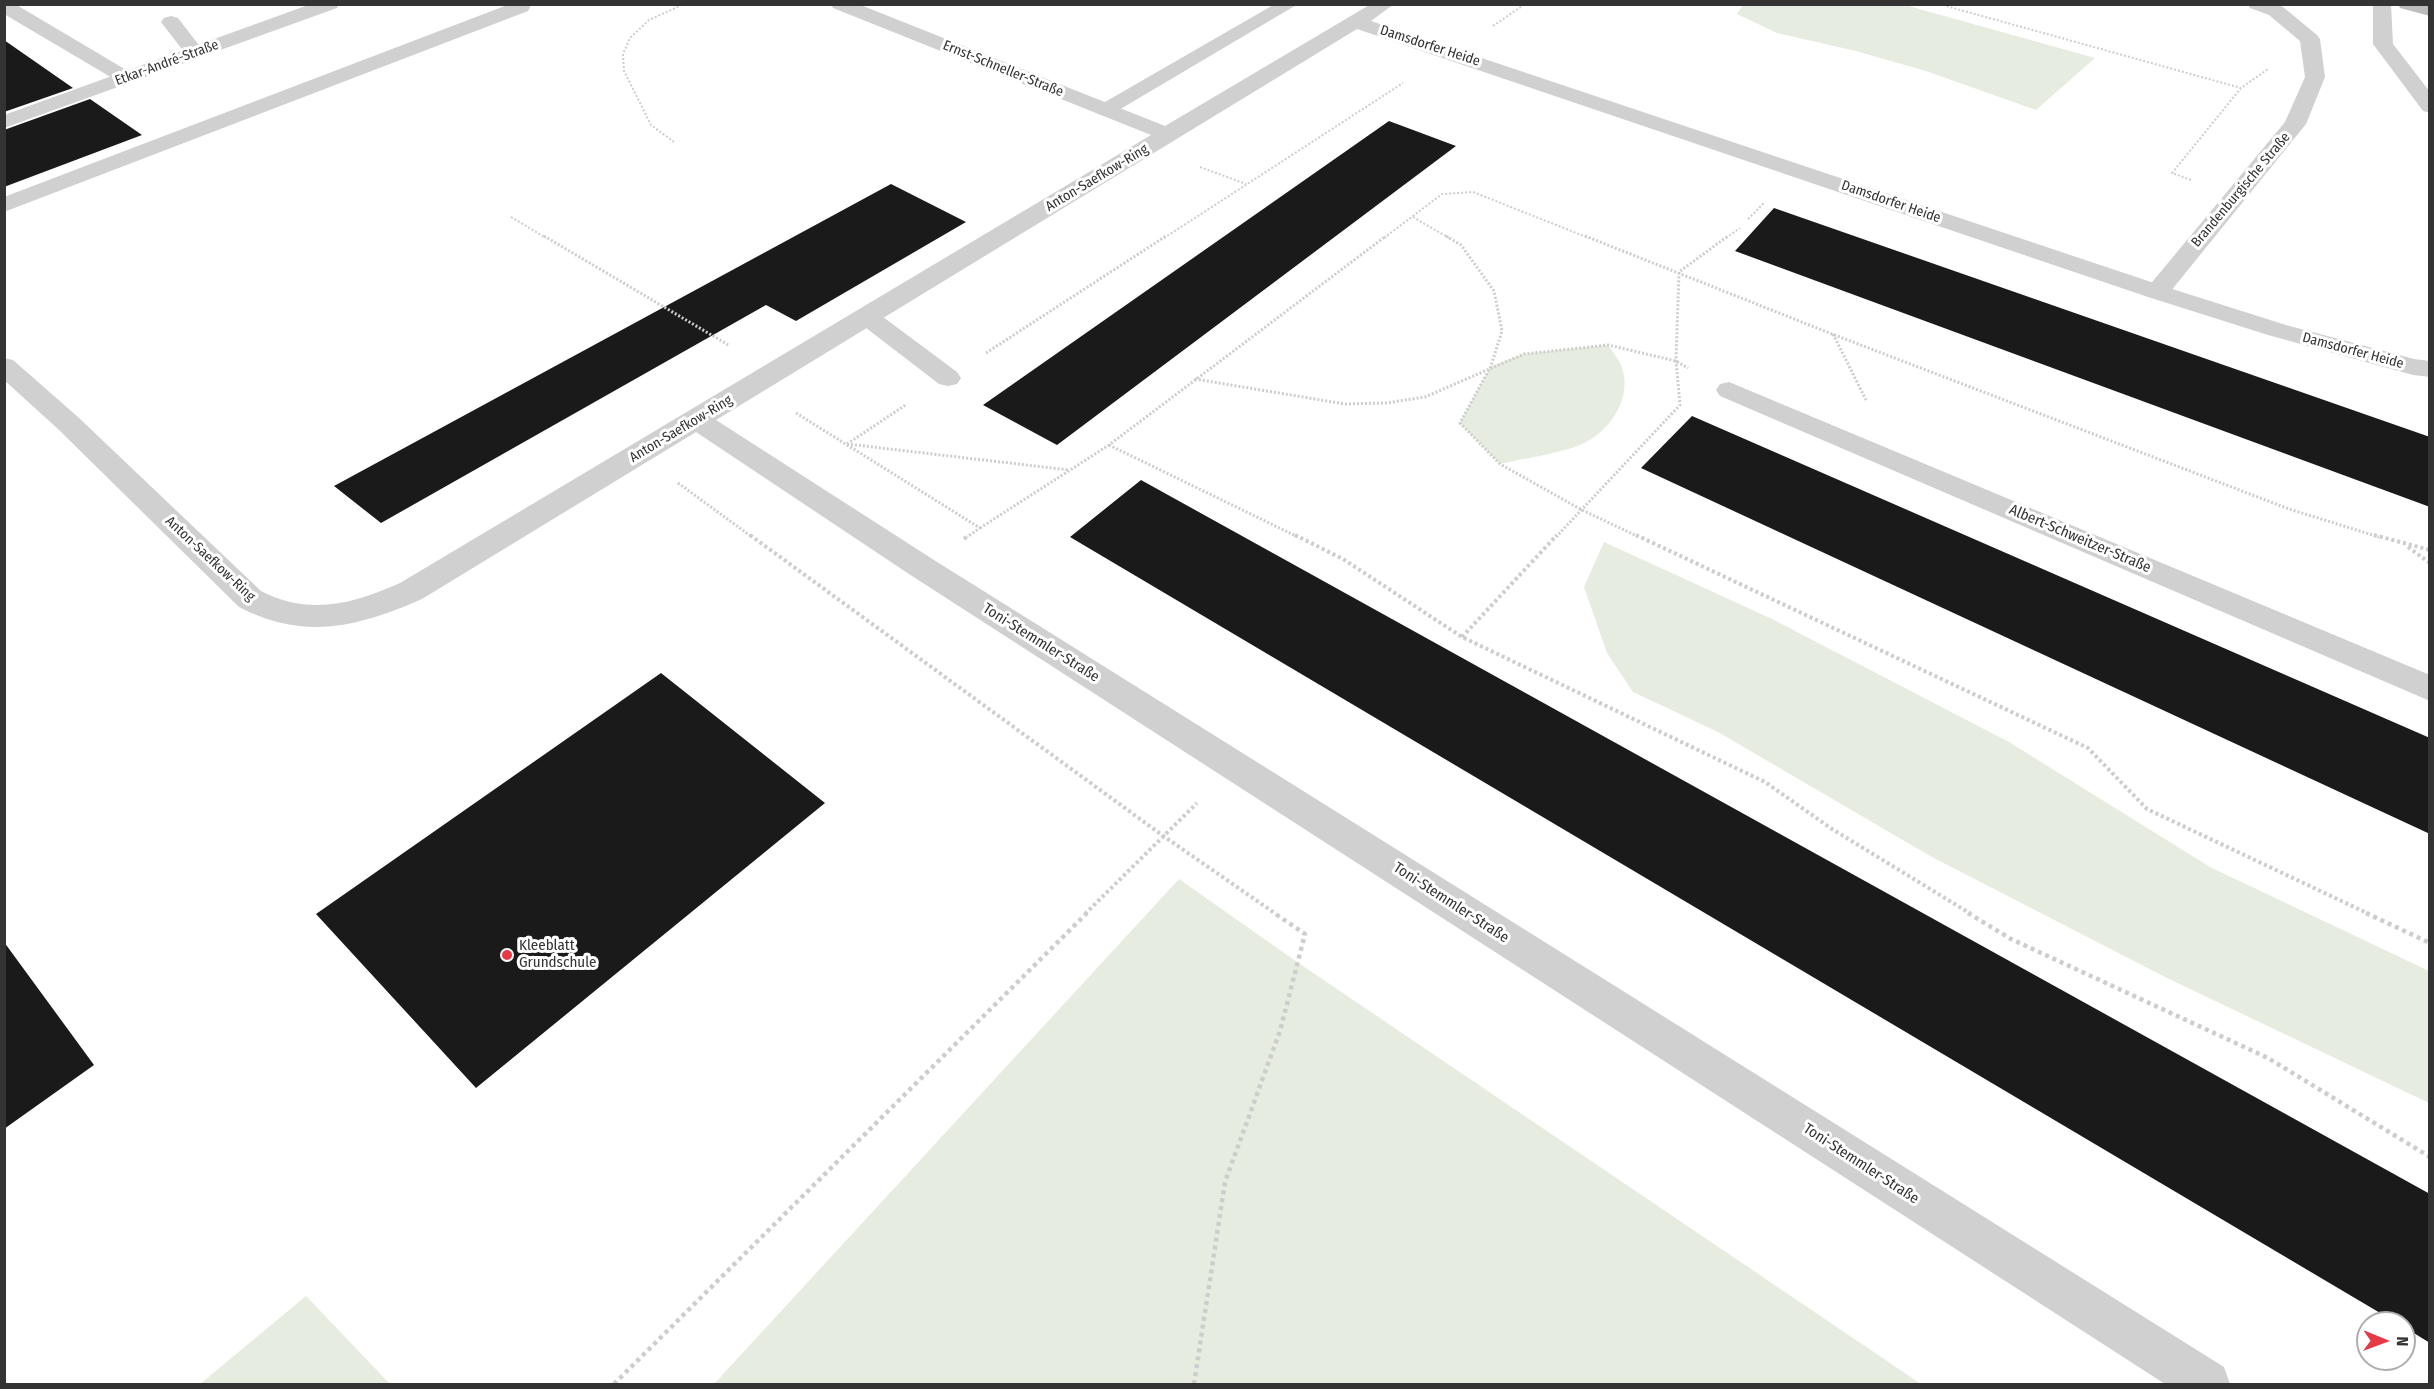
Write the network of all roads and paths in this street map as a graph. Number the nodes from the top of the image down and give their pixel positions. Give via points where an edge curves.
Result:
1 (330, 4) edge
2 (684, 4) edge
3 (840, 4) edge
4 (1289, 4) edge
5 (1385, 4) edge
6 (1525, 4) edge
7 (1939, 4) edge
8 (2257, 4) edge
9 (2382, 4) edge
10 (2407, 4) edge
11 (4, 6) edge
12 (521, 7) dead end
13 (2430, 10) edge
14 (171, 22) dead end
15 (1356, 22) junction
16 (2310, 39) junction
17 (195, 53) junction
18 (1451, 53) junction
19 (126, 78) junction
20 (2241, 88) junction
21 (2430, 107) edge
22 (1105, 110) junction
23 (4, 122) edge
24 (1167, 134) junction
25 (674, 142) dead end
26 (2196, 181) dead end
27 (4, 205) edge
28 (511, 217) dead end
29 (1413, 217) junction
30 (1740, 228) dead end
31 (1679, 272) junction
32 (2157, 292) junction
33 (866, 316) junction
34 (1832, 334) junction
35 (1676, 361) junction
36 (4, 366) edge
37 (1491, 366) junction
38 (2430, 369) edge
39 (948, 378) junction
40 (763, 379) junction
41 (1195, 379) junction
42 (1729, 390) joint
43 (697, 420) junction
44 (847, 444) junction
45 (1109, 445) junction
46 (1883, 454) junction
47 (1069, 470) junction
48 (678, 483) dead end
49 (1582, 510) junction
50 (980, 528) junction
51 (2408, 546) junction
52 (2430, 550) edge
53 (2430, 563) edge
54 (923, 568) junction
55 (1462, 637) junction
56 (2430, 689) edge
57 (1237, 766) junction
58 (1162, 835) junction
59 (2430, 943) edge
60 (2430, 1156) edge
61 (614, 1384) edge
62 (1194, 1384) edge
63 (2207, 1384) edge

1 - 17 street, Etkar-André-Straße
2 - 25 path via 649,20 630,38 623,54 624,72 651,125
3 - 22 street, Ernst-Schneller-Straße
4 - 22 street
5 - 15 street, Anton-Saefkow-Ring
6 - 18 path
7 - 20 path
8 - 16 street via 2276,11
9 - 21 street via 2383,45
10 - 13 street
11 - 19 street
12 - 27 street
14 - 17 street
15 - 18 street, Damsdorfer Heide
15 - 24 street, Anton-Saefkow-Ring
16 - 20 path
16 - 32 street, Brandenburgische Straße via 2315,77 2295,124
17 - 19 street, Etkar-André-Straße
18 - 32 street, Damsdorfer Heide
18 - 39 path
19 - 23 street, Etkar-André-Straße
20 - 26 path via 2172,173
22 - 24 street, Ernst-Schneller-Straße
24 - 33 street, Anton-Saefkow-Ring
28 - 40 path
29 - 31 path via 1442,195 1473,192
29 - 37 path via 1461,245 1494,291 1502,331
29 - 41 path
30 - 31 path
31 - 34 path
31 - 35 path
32 - 38 street, Damsdorfer Heide via 2277,330
33 - 39 street
33 - 40 street, Anton-Saefkow-Ring
34 - 46 path via 1876,419
34 - 51 path via 2289,509
35 - 37 path via 1608,345 1524,354
35 - 42 path
35 - 49 path via 1680,405
36 - 43 street, Anton-Saefkow-Ring via 250,599 281,614 302,618 369,608 411,591
37 - 41 path via 1425,398 1386,403 1345,404
37 - 49 path via 1460,423 1500,464
39 - 44 path
40 - 43 street, Anton-Saefkow-Ring
40 - 44 path
41 - 45 path
42 - 46 street, Albert-Schweitzer-Straße
43 - 54 street, Toni-Stemmler-Straße
44 - 47 path
44 - 50 path
45 - 47 path
45 - 55 path via 1343,559
46 - 56 street, Albert-Schweitzer-Straße
47 - 50 path
48 - 58 path
49 - 55 path
49 - 59 path via 2088,748 2147,809
50 - 54 path
51 - 52 path
51 - 53 path
54 - 57 street, Toni-Stemmler-Straße
55 - 60 path via 1765,782 1832,829 2011,939 2268,1058
57 - 58 path
57 - 63 street, Toni-Stemmler-Straße
58 - 61 path
58 - 62 path via 1305,934 1280,1031 1225,1182

